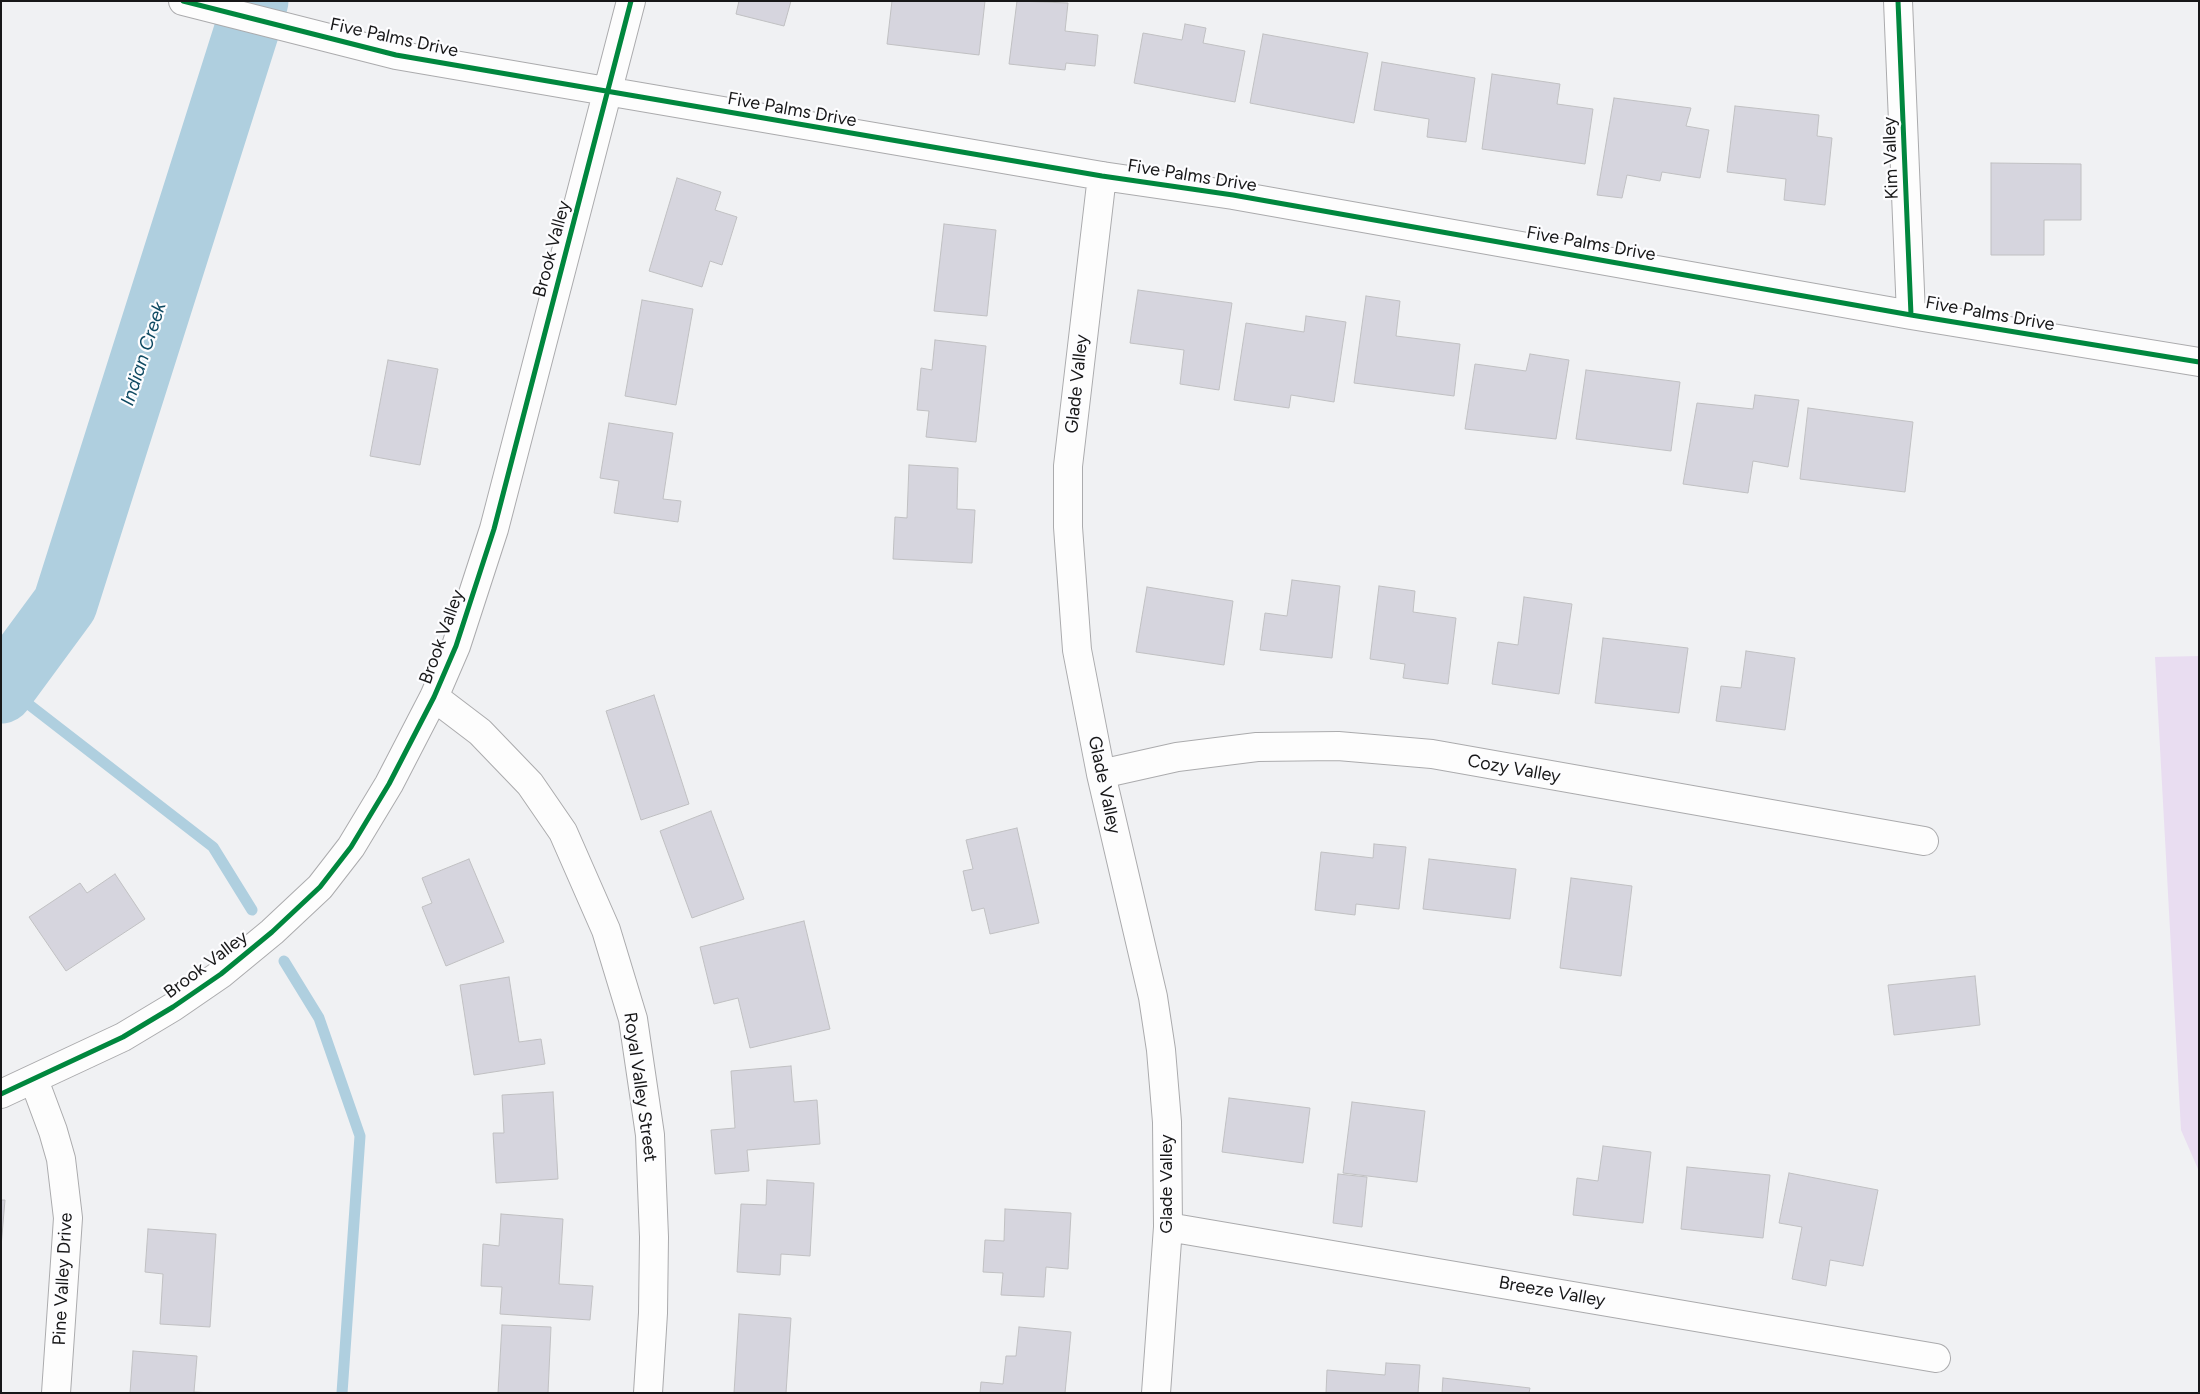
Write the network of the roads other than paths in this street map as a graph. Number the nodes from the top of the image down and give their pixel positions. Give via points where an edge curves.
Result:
1 (183, 1) edge
2 (631, 1) edge
3 (1898, 1) edge
4 (607, 92) junction
5 (1102, 176) junction
6 (1911, 314) junction
7 (2199, 362) edge
8 (434, 698) junction
9 (1101, 774) junction
10 (1924, 841) dead end
11 (34, 1080) junction
12 (1, 1094) edge
13 (1168, 1227) junction
14 (1936, 1358) dead end
15 (56, 1393) edge
16 (648, 1393) edge
17 (1156, 1393) edge

1 - 4 street, Five Palms Drive via 396,55
2 - 4 street, Brook Valley
3 - 6 street, Kim Valley
4 - 5 street, Five Palms Drive
4 - 8 street, Brook Valley via 494,529 456,646
5 - 6 street, Five Palms Drive via 1233,195
5 - 9 street, Glade Valley via 1068,466 1068,527 1077,650
6 - 7 street, Five Palms Drive
8 - 11 street, Brook Valley via 389,784 351,847 320,887 221,974 173,1007 123,1037
8 - 16 street, Royal Valley Street via 480,732 530,784 563,832 606,930 633,1019 650,1135 654,1304
9 - 10 street, Cozy Valley via 1177,757 1257,747 1338,746 1432,754
9 - 13 street, Glade Valley via 1153,997 1161,1050 1167,1122
11 - 12 street, Brook Valley
11 - 15 street, Pine Valley Drive via 61,1159 68,1218
13 - 14 street, Breeze Valley
13 - 17 street, Glade Valley

